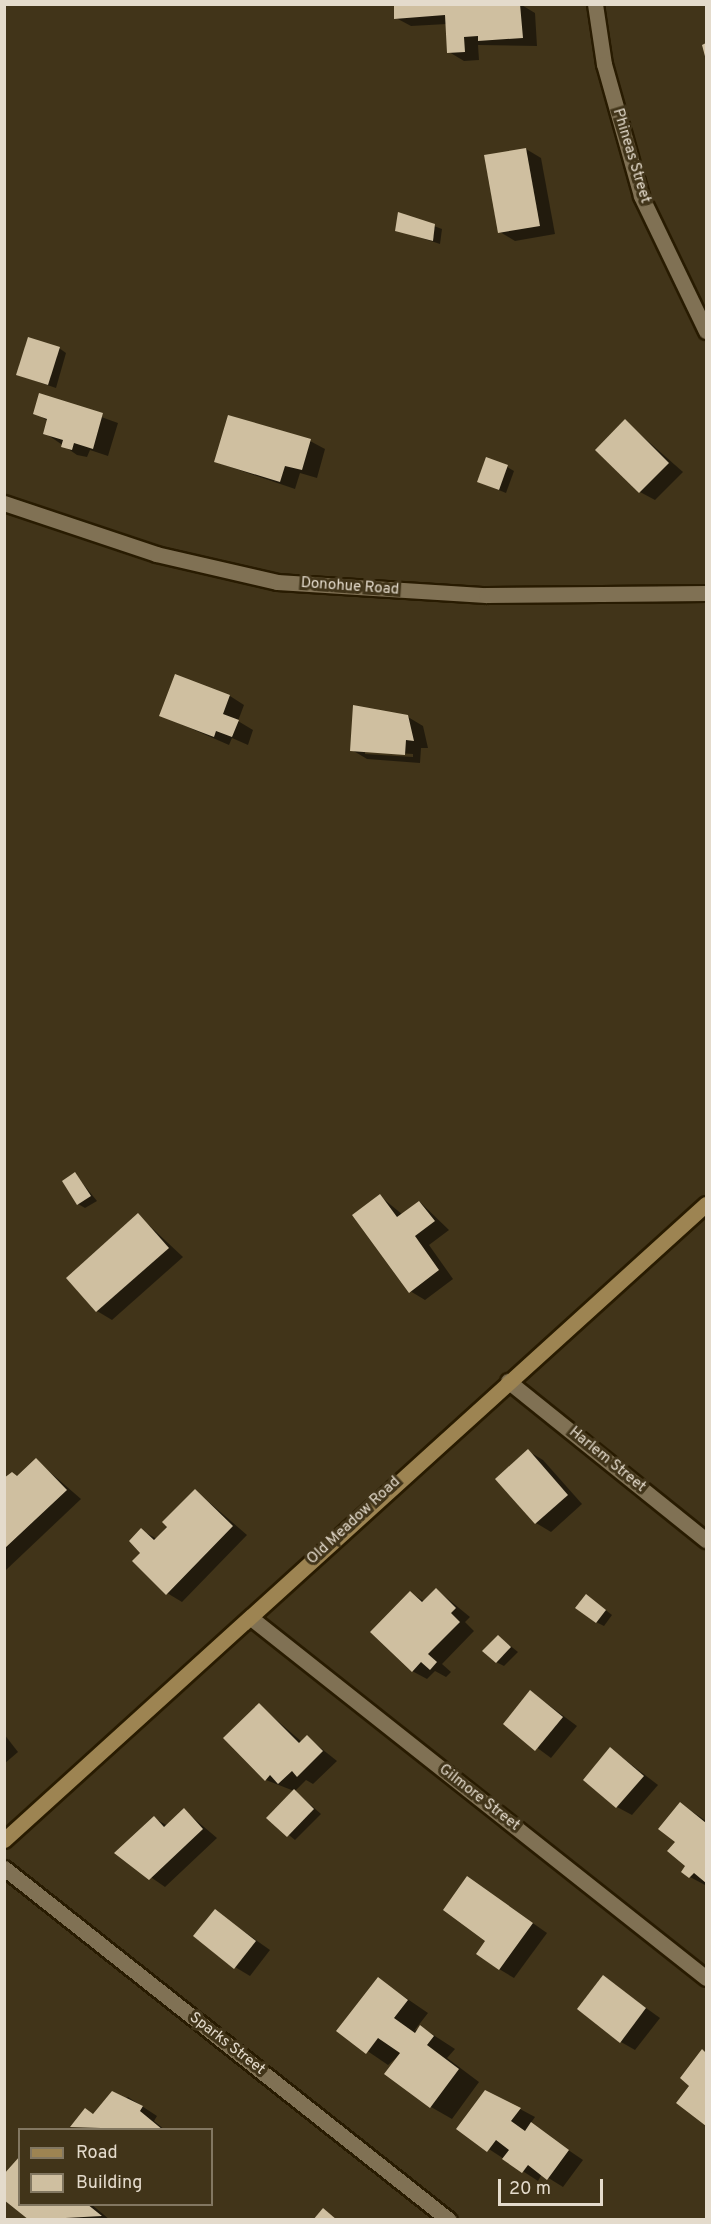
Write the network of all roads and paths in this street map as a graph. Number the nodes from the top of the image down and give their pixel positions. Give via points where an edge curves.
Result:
1 (595, 4) edge
2 (706, 331) edge
3 (4, 503) edge
4 (706, 592) edge
5 (706, 1204) edge
6 (507, 1381) junction
7 (706, 1540) edge
8 (251, 1618) junction
9 (4, 1840) edge
10 (4, 1868) edge
11 (706, 1978) edge
12 (449, 2220) edge

1 - 2 street, Phineas Street via 604,64 641,196
3 - 4 street, Donohue Road via 156,554 277,582 486,595
5 - 6 street, Old Meadow Road
6 - 7 street, Harlem Street
6 - 8 street, Old Meadow Road
8 - 9 street, Old Meadow Road
8 - 11 street, Gilmore Street
10 - 12 street, Sparks Street

